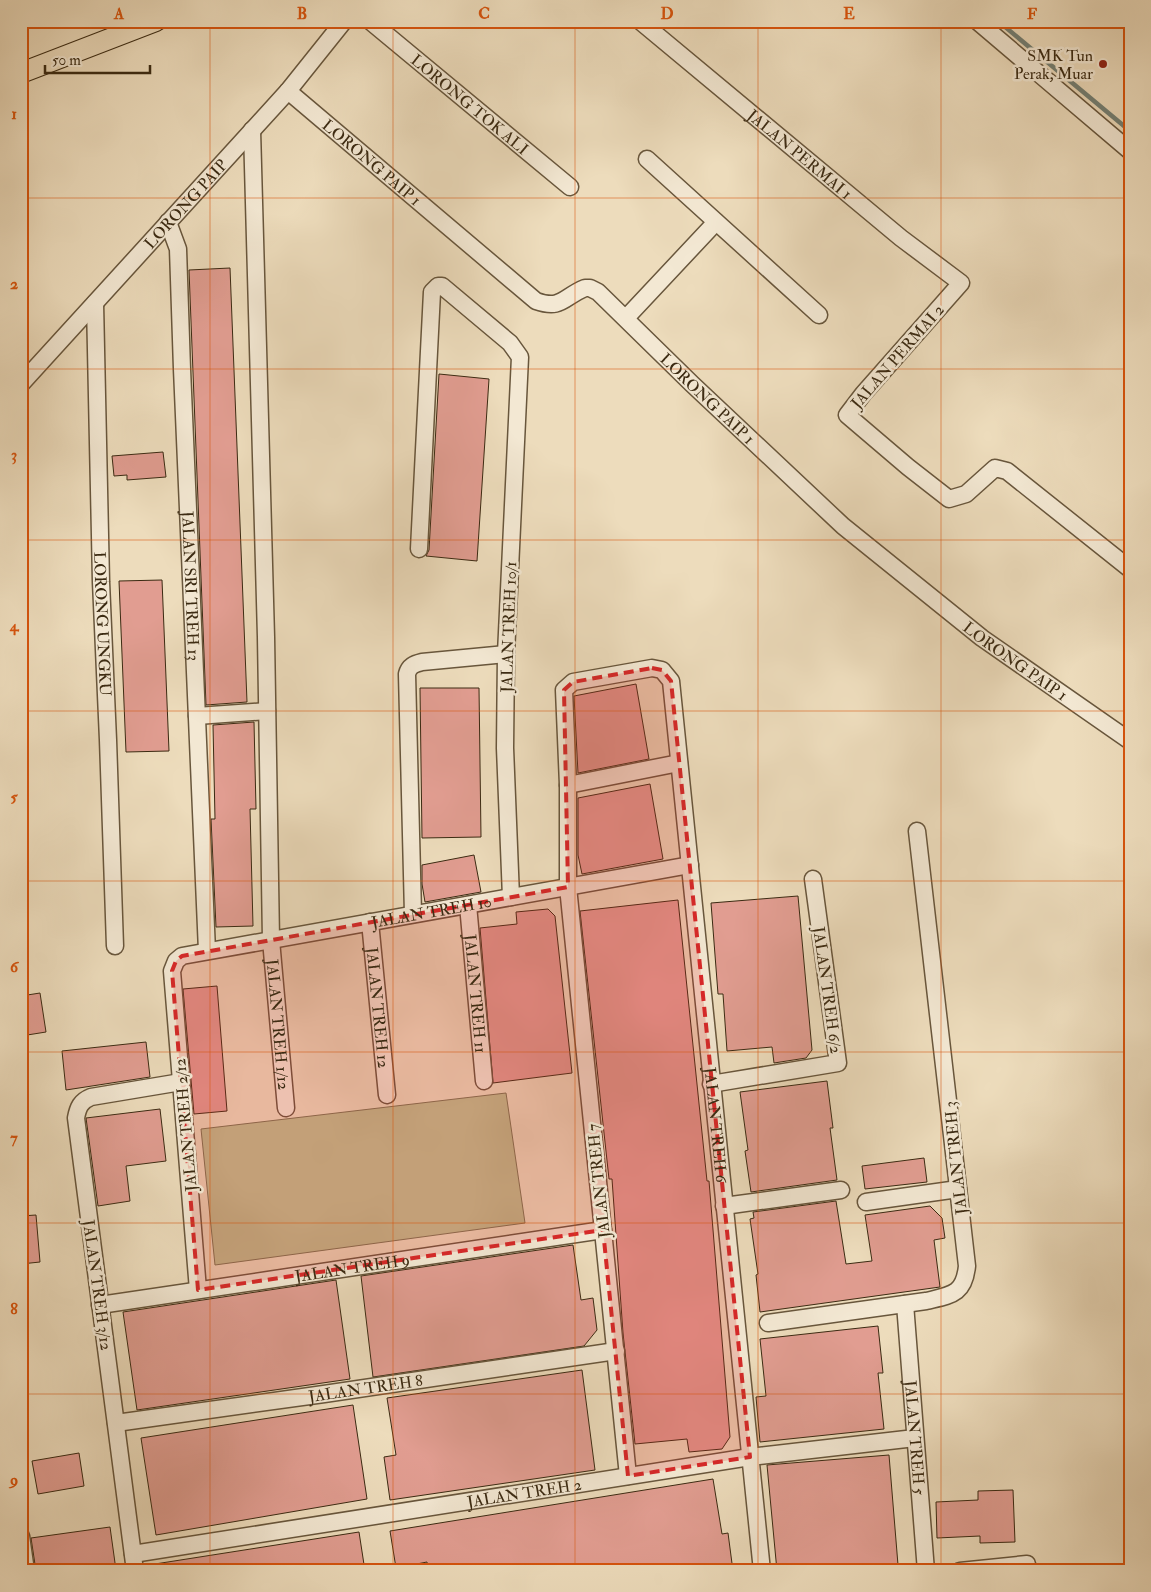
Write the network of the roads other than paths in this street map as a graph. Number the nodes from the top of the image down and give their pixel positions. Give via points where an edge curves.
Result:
1 (156, 21) edge
2 (344, 21) edge
3 (370, 21) edge
4 (640, 21) edge
5 (977, 21) edge
6 (21, 73) edge
7 (288, 91) junction
8 (252, 130) junction
9 (1130, 151) edge
10 (647, 159) dead end
11 (570, 187) dead end
12 (168, 222) junction
13 (716, 222) junction
14 (961, 283) joint
15 (95, 303) junction
16 (819, 315) dead end
17 (626, 318) junction
18 (21, 384) edge
19 (419, 549) dead end
20 (1130, 569) edge
21 (506, 654) junction
22 (671, 681) joint
23 (267, 712) junction
24 (197, 716) junction
25 (1130, 741) edge
26 (679, 763) junction
27 (568, 785) junction
28 (918, 831) dead end
29 (690, 865) junction
30 (813, 878) dead end
31 (568, 886) junction
32 (511, 897) junction
33 (468, 904) junction
34 (413, 914) junction
35 (370, 922) junction
36 (271, 940) junction
37 (115, 946) dead end
38 (207, 952) junction
39 (176, 961) joint
40 (484, 1081) dead end
41 (181, 1082) junction
42 (711, 1084) junction
43 (388, 1094) dead end
44 (286, 1108) dead end
45 (958, 1189) junction
46 (841, 1190) dead end
47 (866, 1202) dead end
48 (724, 1206) junction
49 (603, 1230) junction
50 (198, 1290) junction
51 (905, 1304) junction
52 (100, 1305) junction
53 (768, 1323) dead end
54 (616, 1351) junction
55 (116, 1423) junction
56 (916, 1438) junction
57 (750, 1457) junction
58 (628, 1476) junction
59 (21, 1536) edge
60 (133, 1554) junction
61 (1027, 1564) dead end
62 (26, 1571) edge
63 (136, 1571) edge
64 (762, 1571) edge
65 (926, 1571) edge
66 (960, 1571) edge

1 - 6 main road
2 - 7 street, LORONG PAIP
3 - 11 street, LORONG TOK ALI
4 - 14 street, JALAN PERMAI 1 via 901,238
5 - 9 street
7 - 8 street, LORONG PAIP
7 - 17 street, LORONG PAIP 1 via 536,301 555,304 579,290 590,288
8 - 12 street, LORONG PAIP
8 - 23 street, JALAN TREH 1/12
10 - 13 street
12 - 15 street, LORONG PAIP
12 - 24 street, JALAN SRI TREH 13 via 178,250
13 - 16 street
13 - 17 street
14 - 20 street, JALAN PERMAI 2 via 847,415 949,499 966,494 995,468 1006,471
15 - 18 street, LORONG PAIP
15 - 37 street, LORONG UNGKU via 101,582
17 - 25 street, LORONG PAIP 1 via 843,526 982,638
19 - 21 street, JALAN TREH 10/1 via 432,292 442,286 510,343 520,357
21 - 32 street, JALAN TREH 10/1 via 505,748
21 - 34 street via 422,662 408,669
22 - 26 street, JALAN TREH 6
22 - 27 street, JALAN TREH 7 via 662,670 652,668 573,682 564,690
23 - 24 street
23 - 36 street, JALAN TREH 1/12
24 - 38 street, JALAN SRI TREH 13
26 - 27 street
26 - 29 street, JALAN TREH 6
27 - 31 street, JALAN TREH 7
28 - 45 street, JALAN TREH 3
29 - 31 street, JALAN TREH 10
29 - 42 street, JALAN TREH 6
30 - 42 street, JALAN TREH 6/2 via 838,1063
31 - 32 street, JALAN TREH 10
31 - 49 street, JALAN TREH 7
32 - 33 street, JALAN TREH 10
33 - 34 street, JALAN TREH 10
33 - 40 street, JALAN TREH 11
34 - 35 street, JALAN TREH 10
35 - 36 street, JALAN TREH 10
35 - 43 street, JALAN TREH 12
36 - 38 street, JALAN TREH 10
36 - 44 street, JALAN TREH 1/12
38 - 39 street, JALAN TREH 10 via 182,956
39 - 41 street, JALAN TREH 2/12 via 172,971
41 - 50 street, JALAN TREH 2/12
41 - 52 street, JALAN TREH 3/12 via 92,1096 78,1107 76,1118
42 - 48 street, JALAN TREH 6
45 - 47 street
45 - 51 street, JALAN TREH 3 via 966,1279 949,1296
46 - 48 street
48 - 57 street, JALAN TREH 6
49 - 50 street, JALAN TREH 9
49 - 54 street, JALAN TREH 7
50 - 52 street, JALAN TREH 9
51 - 53 street, JALAN TREH 3
51 - 56 street, JALAN TREH 5
52 - 55 street, JALAN TREH 3/12
54 - 55 street, JALAN TREH 8
54 - 58 street, JALAN TREH 7
55 - 60 street, JALAN TREH 3/12
56 - 57 street, JALAN TREH 2
56 - 65 street, JALAN TREH 5
57 - 58 street, JALAN TREH 2
57 - 64 street, JALAN TREH 6
58 - 60 street, JALAN TREH 2
59 - 62 street
60 - 63 street, JALAN TREH 3/12
61 - 66 street

